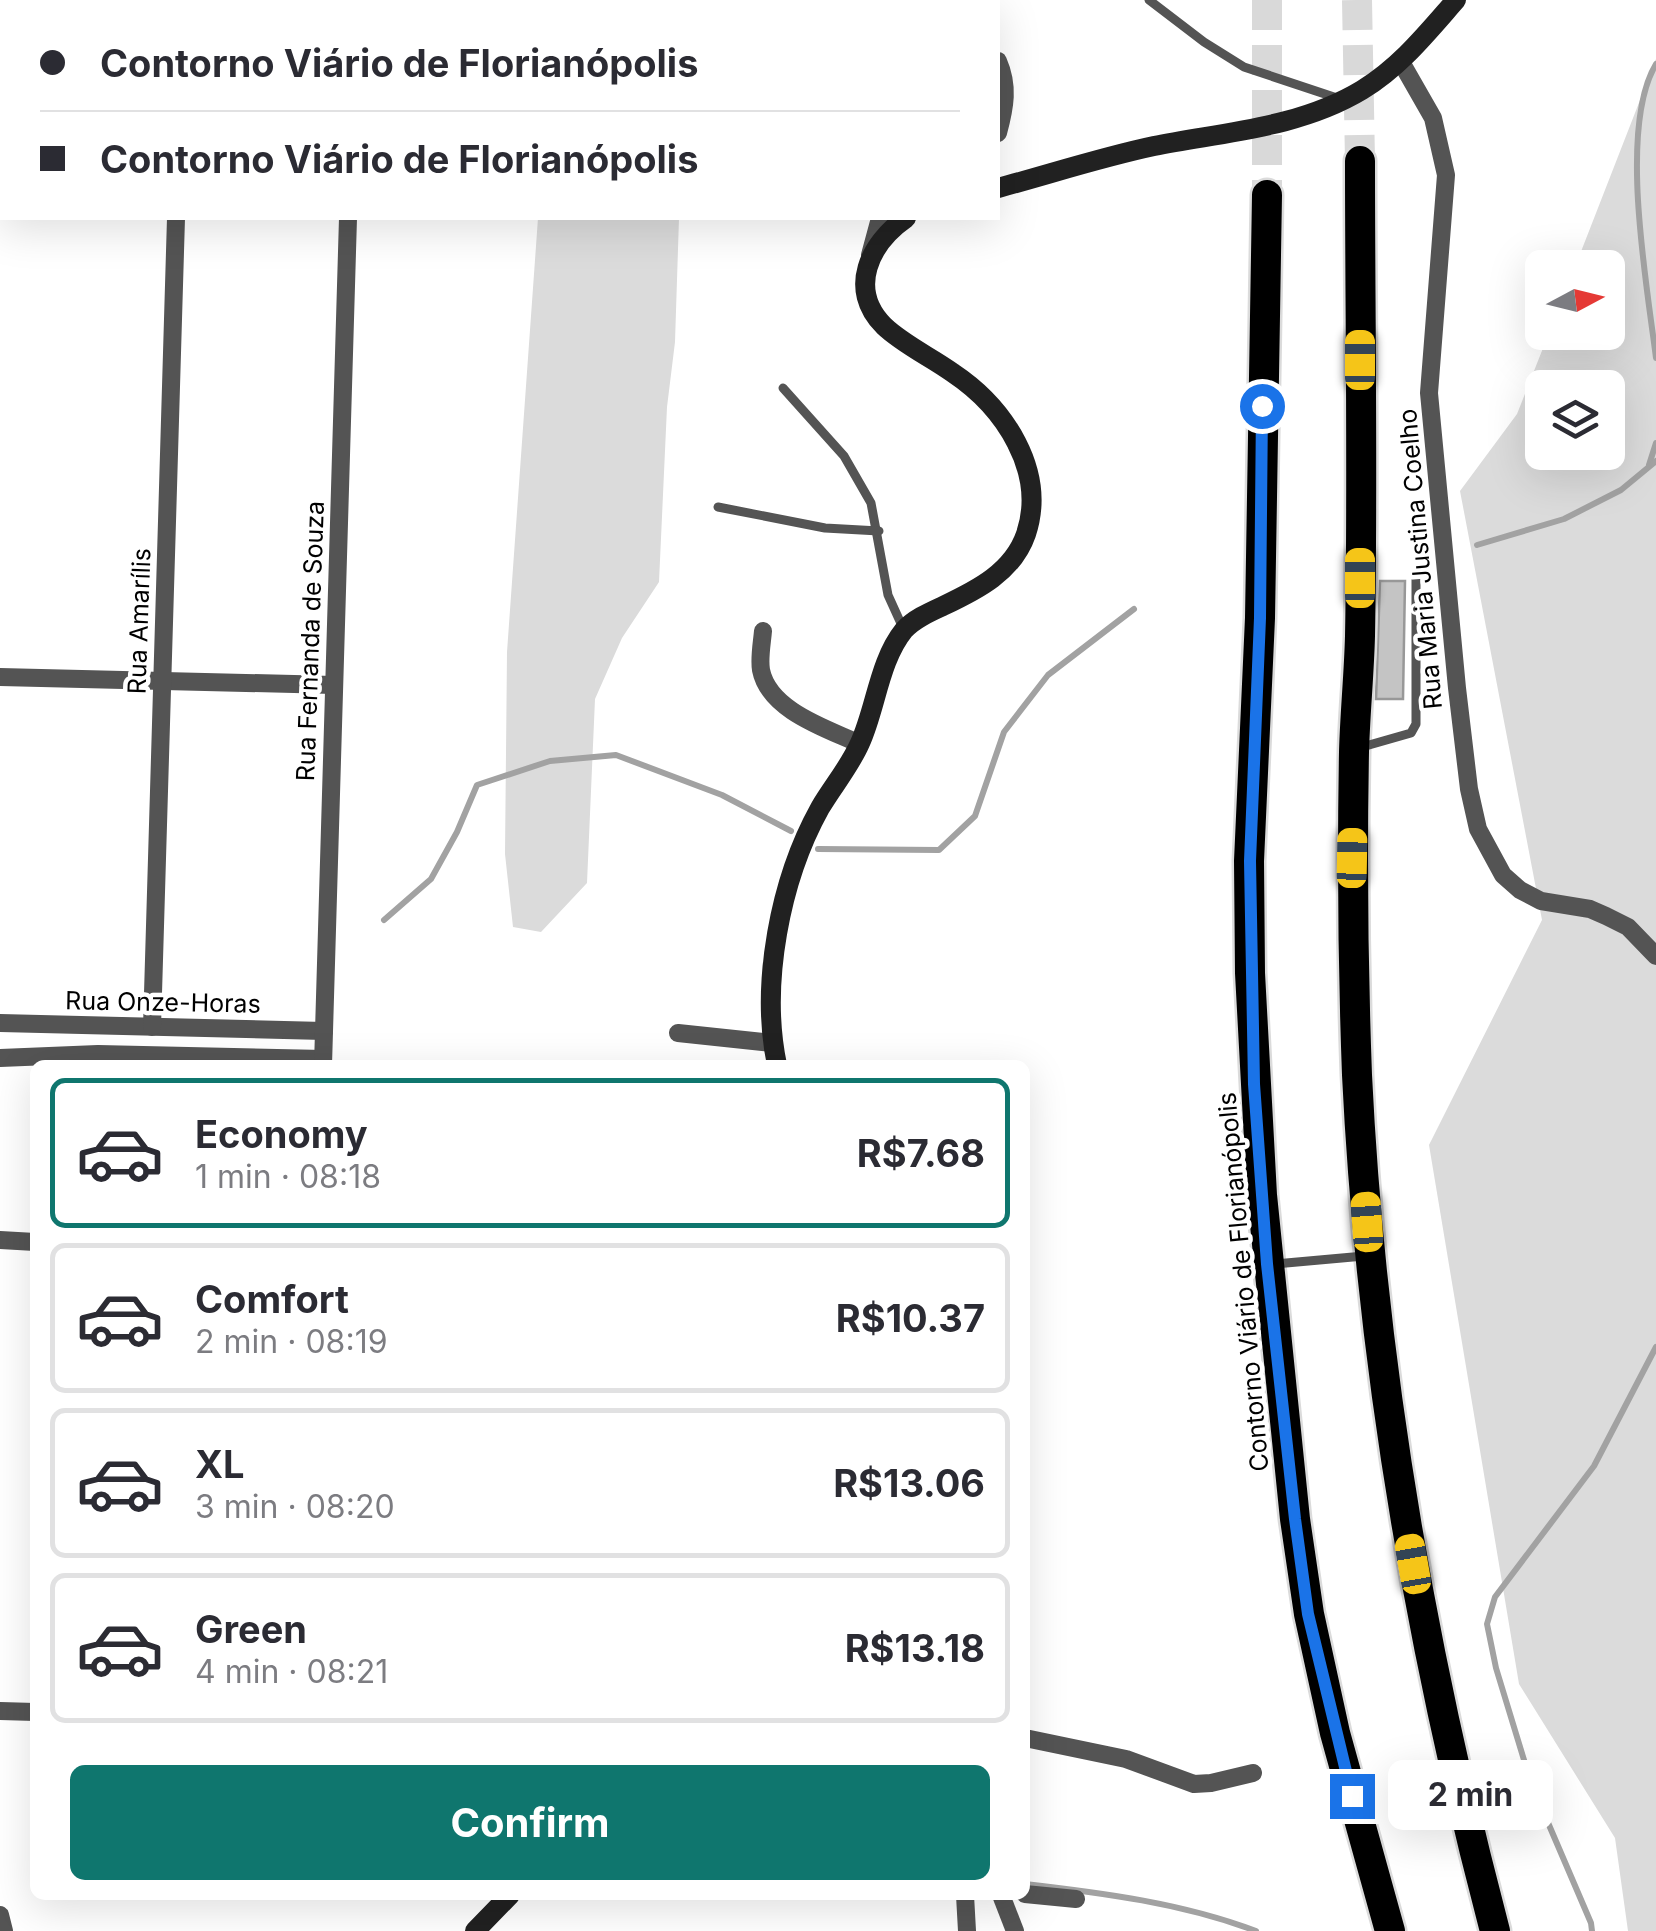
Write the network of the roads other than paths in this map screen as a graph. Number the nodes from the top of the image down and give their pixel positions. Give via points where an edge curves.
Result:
1 (1150, 0) edge
2 (1456, 0) edge
3 (1401, 62) junction
4 (1000, 67) edge
5 (1342, 99) junction
6 (1000, 126) edge
7 (1360, 161) tunnel mouth
8 (1000, 187) edge
9 (1267, 196) tunnel mouth
10 (176, 220) edge
11 (348, 220) edge
12 (879, 220) edge
13 (903, 220) edge
14 (870, 256) junction
15 (784, 388) dead end
16 (718, 507) dead end
17 (879, 531) junction
18 (1416, 572) dead end
19 (764, 631) dead end
20 (904, 631) junction
21 (0, 677) edge
22 (162, 681) junction
23 (334, 685) junction
24 (860, 744) junction
25 (1354, 748) junction
26 (1656, 956) edge
27 (0, 1023) edge
28 (152, 1026) junction
29 (324, 1031) junction
30 (678, 1033) dead end
31 (772, 1043) junction
32 (0, 1058) edge
33 (98, 1059) edge
34 (171, 1060) edge
35 (323, 1060) edge
36 (776, 1060) edge
37 (0, 1240) edge
38 (30, 1242) edge
39 (1370, 1256) junction
40 (1267, 1264) junction
41 (0, 1711) edge
42 (30, 1712) edge
43 (1030, 1739) edge
44 (1252, 1773) dead end
45 (1030, 1894) edge
46 (1076, 1899) dead end
47 (505, 1900) edge
48 (965, 1900) edge
49 (1004, 1900) edge
50 (0, 1916) edge
51 (4, 1931) edge
52 (475, 1931) edge
53 (967, 1931) edge
54 (1015, 1931) edge
55 (1390, 1931) edge
56 (1495, 1931) edge

1 - 5 lane via 1244,67
2 - 3 street
3 - 5 street
3 - 26 street, Rua Maria Justina Coelho via 1432,118 1446,175 1429,393 1456,688 1478,829 1503,875 1520,890 1606,916
4 - 6 street via 1006,103
5 - 8 street via 1286,122 1150,147
7 - 25 highway
9 - 40 highway, Contorno Viário de Florianópolis via 1250,861 1254,1084
10 - 22 street, Rua Amarílis
11 - 23 street, Rua Fernanda de Souza
12 - 14 street
13 - 14 street
14 - 20 street via 869,303 882,324 982,395 1030,472 1032,497 1019,550 973,592
15 - 17 lane via 844,456 872,503
16 - 17 lane
17 - 20 lane via 888,595
18 - 25 lane via 1416,724 1399,739
19 - 24 street via 761,670 767,687 799,714
20 - 24 street
21 - 22 street
22 - 23 street
22 - 28 street, Rua Amarílis
23 - 29 street, Rua Fernanda de Souza
24 - 31 street via 810,830 790,890 772,964
25 - 39 highway via 1354,968
27 - 28 street, Rua Onze-Horas
28 - 29 street, Rua Onze-Horas
29 - 35 street, Rua Fernanda de Souza
30 - 31 street
31 - 36 street
32 - 33 street
33 - 34 street
37 - 38 street
39 - 40 lane
39 - 56 highway via 1419,1598
40 - 55 highway, Contorno Viário de Florianópolis via 1308,1614
41 - 42 street
43 - 44 street via 1126,1759 1194,1784
45 - 46 street
47 - 52 street
48 - 53 street
49 - 54 street
50 - 51 street

